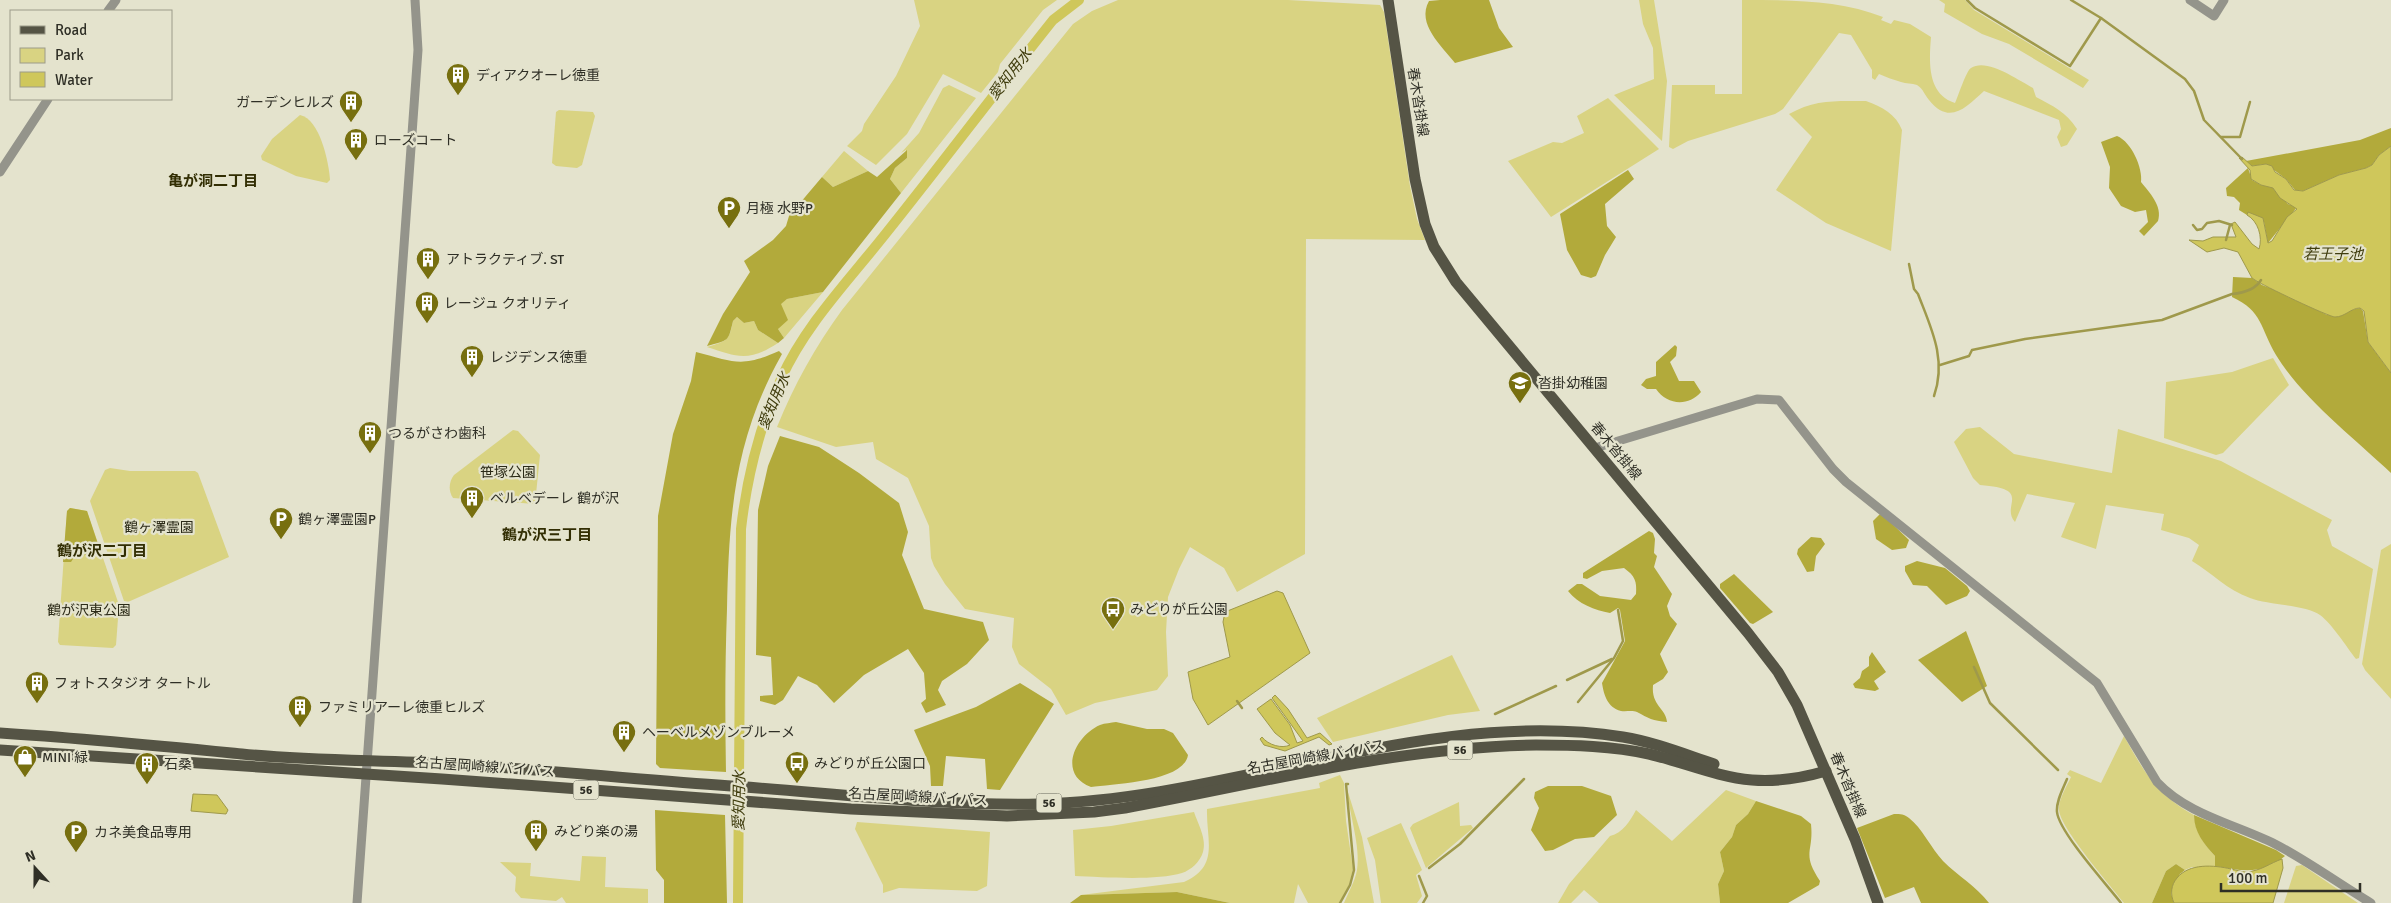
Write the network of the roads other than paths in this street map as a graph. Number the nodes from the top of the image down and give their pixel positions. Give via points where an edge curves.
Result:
1 (414, 0) edge
2 (1388, 0) edge
3 (2190, 0) edge
4 (2224, 0) edge
5 (47, 100) edge
6 (0, 172) edge
7 (1595, 448) junction
8 (0, 733) edge
9 (0, 750) edge
10 (366, 761) junction
11 (1825, 768) junction
12 (365, 774) junction
13 (1093, 807) junction
14 (357, 903) edge
15 (1878, 903) edge
16 (2370, 903) edge

1 - 10 street via 418,50
2 - 7 main road, 春木沓掛線 via 1416,179 1425,224 1434,248 1462,289
3 - 4 street via 2214,16
5 - 6 street
7 - 11 main road, 春木沓掛線 via 1778,672
7 - 16 street via 1757,399 1779,400 1846,482 2097,683 2157,782 2169,795 2193,809 2276,845
8 - 10 main road, 名古屋岡崎線バイパス / 56
9 - 12 main road, 名古屋岡崎線バイパス / 56
10 - 12 street
10 - 13 main road, 名古屋岡崎線バイパス / 56 via 471,765 981,804
11 - 13 main road, 名古屋岡崎線バイパス / 56 via 1744,773 1628,737 1501,733 1426,740 1154,792
11 - 15 main road, 春木沓掛線
12 - 13 main road, 名古屋岡崎線バイパス / 56 via 850,809 1007,816
12 - 14 street

